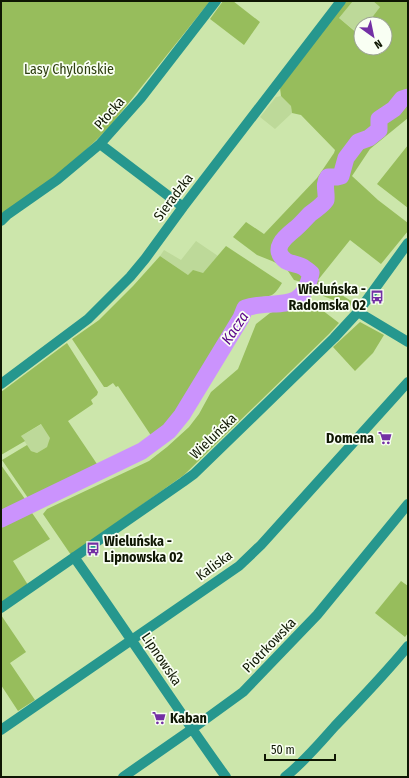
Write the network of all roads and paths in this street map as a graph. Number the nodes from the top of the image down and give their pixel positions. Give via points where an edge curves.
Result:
1 (216, 1) edge
2 (341, 1) edge
3 (100, 144) junction
4 (183, 207) junction
5 (1, 221) edge
6 (408, 243) edge
7 (358, 312) junction
8 (408, 342) edge
9 (408, 382) edge
10 (1, 384) edge
11 (408, 504) edge
12 (74, 557) junction
13 (1, 608) edge
14 (132, 639) junction
15 (408, 646) edge
16 (1, 730) edge
17 (192, 730) junction
18 (123, 777) edge
19 (226, 777) edge
20 (285, 777) edge

1 - 3 street, Płocka via 141,98
2 - 4 street, Sieradzka
3 - 4 street
3 - 5 street, Płocka via 57,180
4 - 10 street, Sieradzka via 135,271 88,319
6 - 7 street, Wieluńska
7 - 8 street
7 - 12 street, Wieluńska via 194,474
9 - 14 street, Kaliska via 261,545 238,566
11 - 17 street, Piotrkowska via 312,621 243,692
12 - 13 street, Wieluńska
12 - 14 street, Lipnowska
14 - 16 street, Kaliska
14 - 17 street, Lipnowska
15 - 20 street via 347,714
17 - 18 street, Piotrkowska
17 - 19 street, Lipnowska

